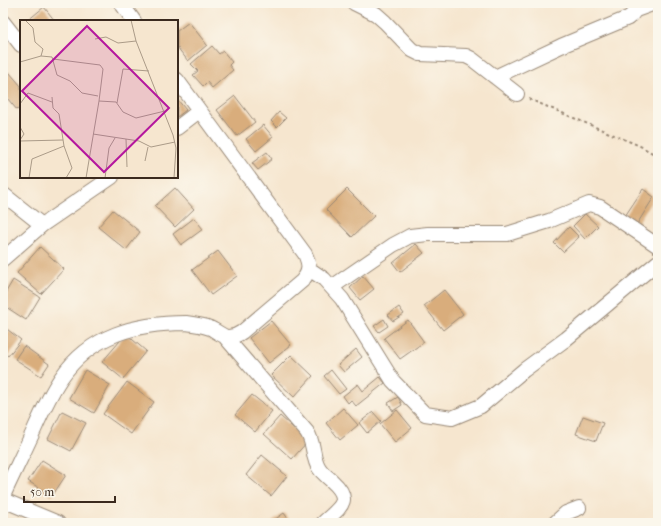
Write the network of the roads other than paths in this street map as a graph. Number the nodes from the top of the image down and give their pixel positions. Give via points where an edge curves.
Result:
1 (121, 3) edge
2 (354, 3) edge
3 (655, 3) edge
4 (635, 6) edge
5 (133, 20) edge
6 (3, 22) edge
7 (20, 44) edge
8 (495, 77) junction
9 (178, 81) edge
10 (517, 94) road end
11 (199, 110) junction
12 (178, 127) edge
13 (109, 178) edge
14 (95, 182) edge
15 (3, 194) edge
16 (42, 225) junction
17 (658, 246) edge
18 (3, 259) edge
19 (658, 262) edge
20 (309, 269) junction
21 (332, 287) junction
22 (226, 338) junction
23 (3, 496) edge
24 (3, 500) edge
25 (578, 508) dead end
26 (58, 523) edge
27 (323, 523) edge
28 (555, 523) edge

1 - 5 street
2 - 8 street via 376,14 412,50 428,55 466,56
3 - 4 street
4 - 8 street via 628,18
6 - 7 street
8 - 10 street
9 - 11 street
11 - 12 street
11 - 20 street via 305,254
13 - 14 street
14 - 16 street
15 - 16 street
16 - 18 street
17 - 21 street via 600,207 589,204 549,221 507,234 410,236
19 - 21 street via 482,406 452,418 425,414 393,381 352,313
20 - 21 street
20 - 22 street via 302,281 242,332
22 - 23 street via 210,328 194,324 164,323 139,326 108,337 89,348 61,378 48,399
22 - 27 street via 307,432 313,443 318,468 340,488 343,502
24 - 26 street
25 - 28 street via 566,513

